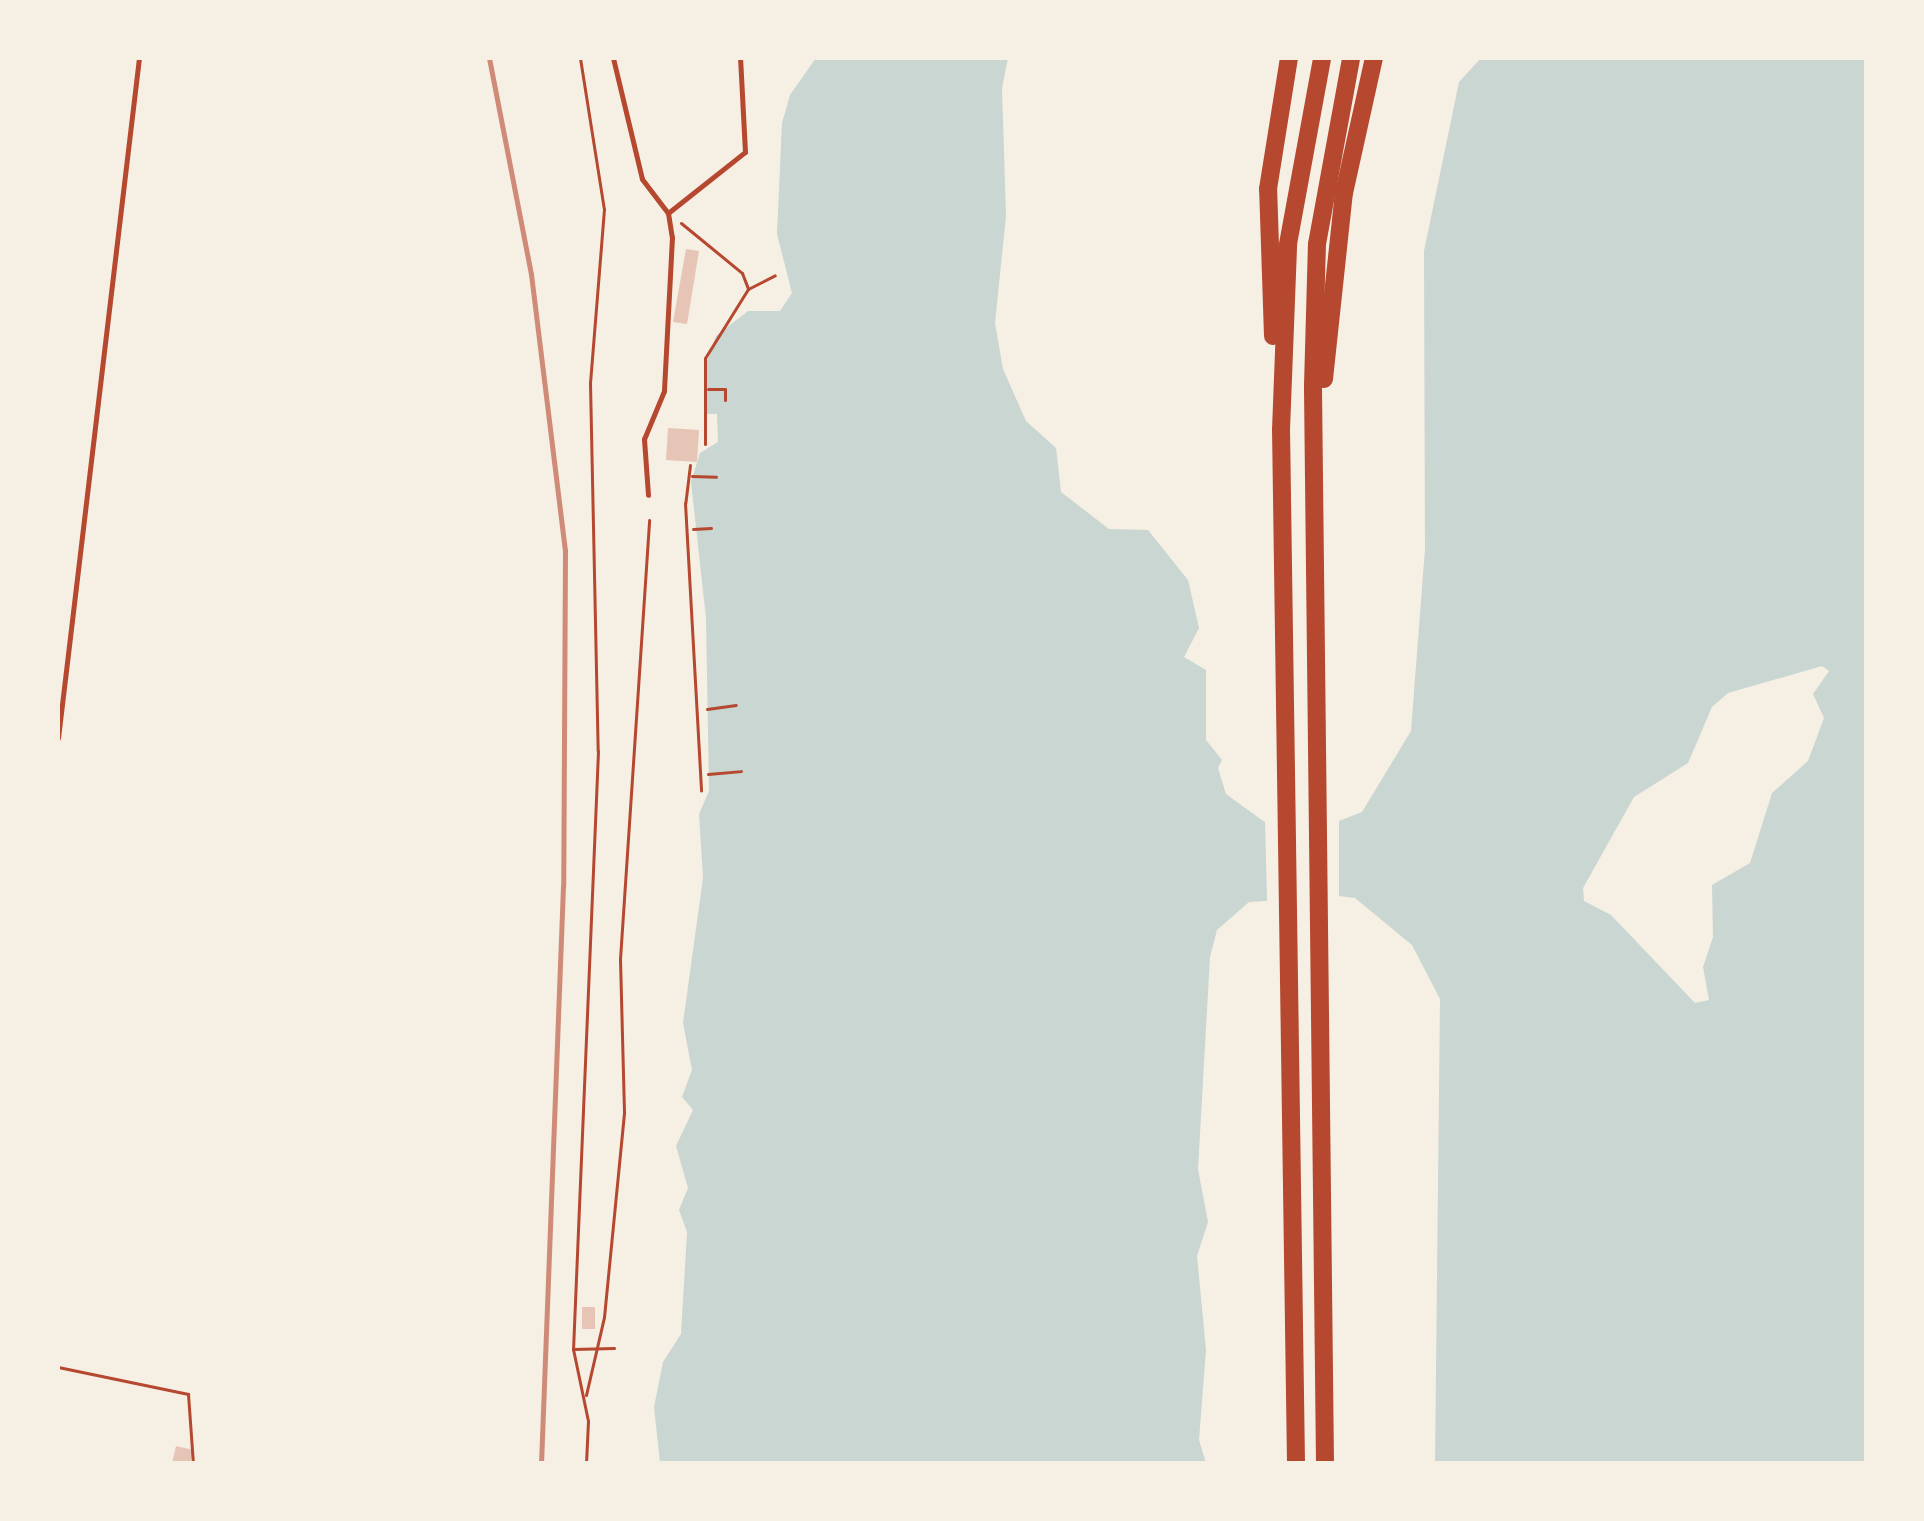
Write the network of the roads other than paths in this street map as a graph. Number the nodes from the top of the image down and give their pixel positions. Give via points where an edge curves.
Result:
1 (139, 58) edge
2 (613, 58) edge
3 (740, 58) edge
4 (1289, 58) edge
5 (1322, 58) edge
6 (1351, 58) edge
7 (1374, 58) edge
8 (668, 213) junction
9 (1281, 430) junction
10 (1318, 441) junction
11 (648, 495) dead end
12 (58, 738) edge
13 (1296, 1463) edge
14 (1325, 1463) edge

1 - 12 lane
2 - 8 lane via 642,179
3 - 8 lane via 745,152
4 - 9 highway via 1265,245
5 - 9 highway via 1288,244
6 - 10 highway via 1317,244
7 - 10 highway via 1344,193
8 - 11 lane via 664,391 644,439
9 - 13 highway
10 - 14 highway via 1315,787

